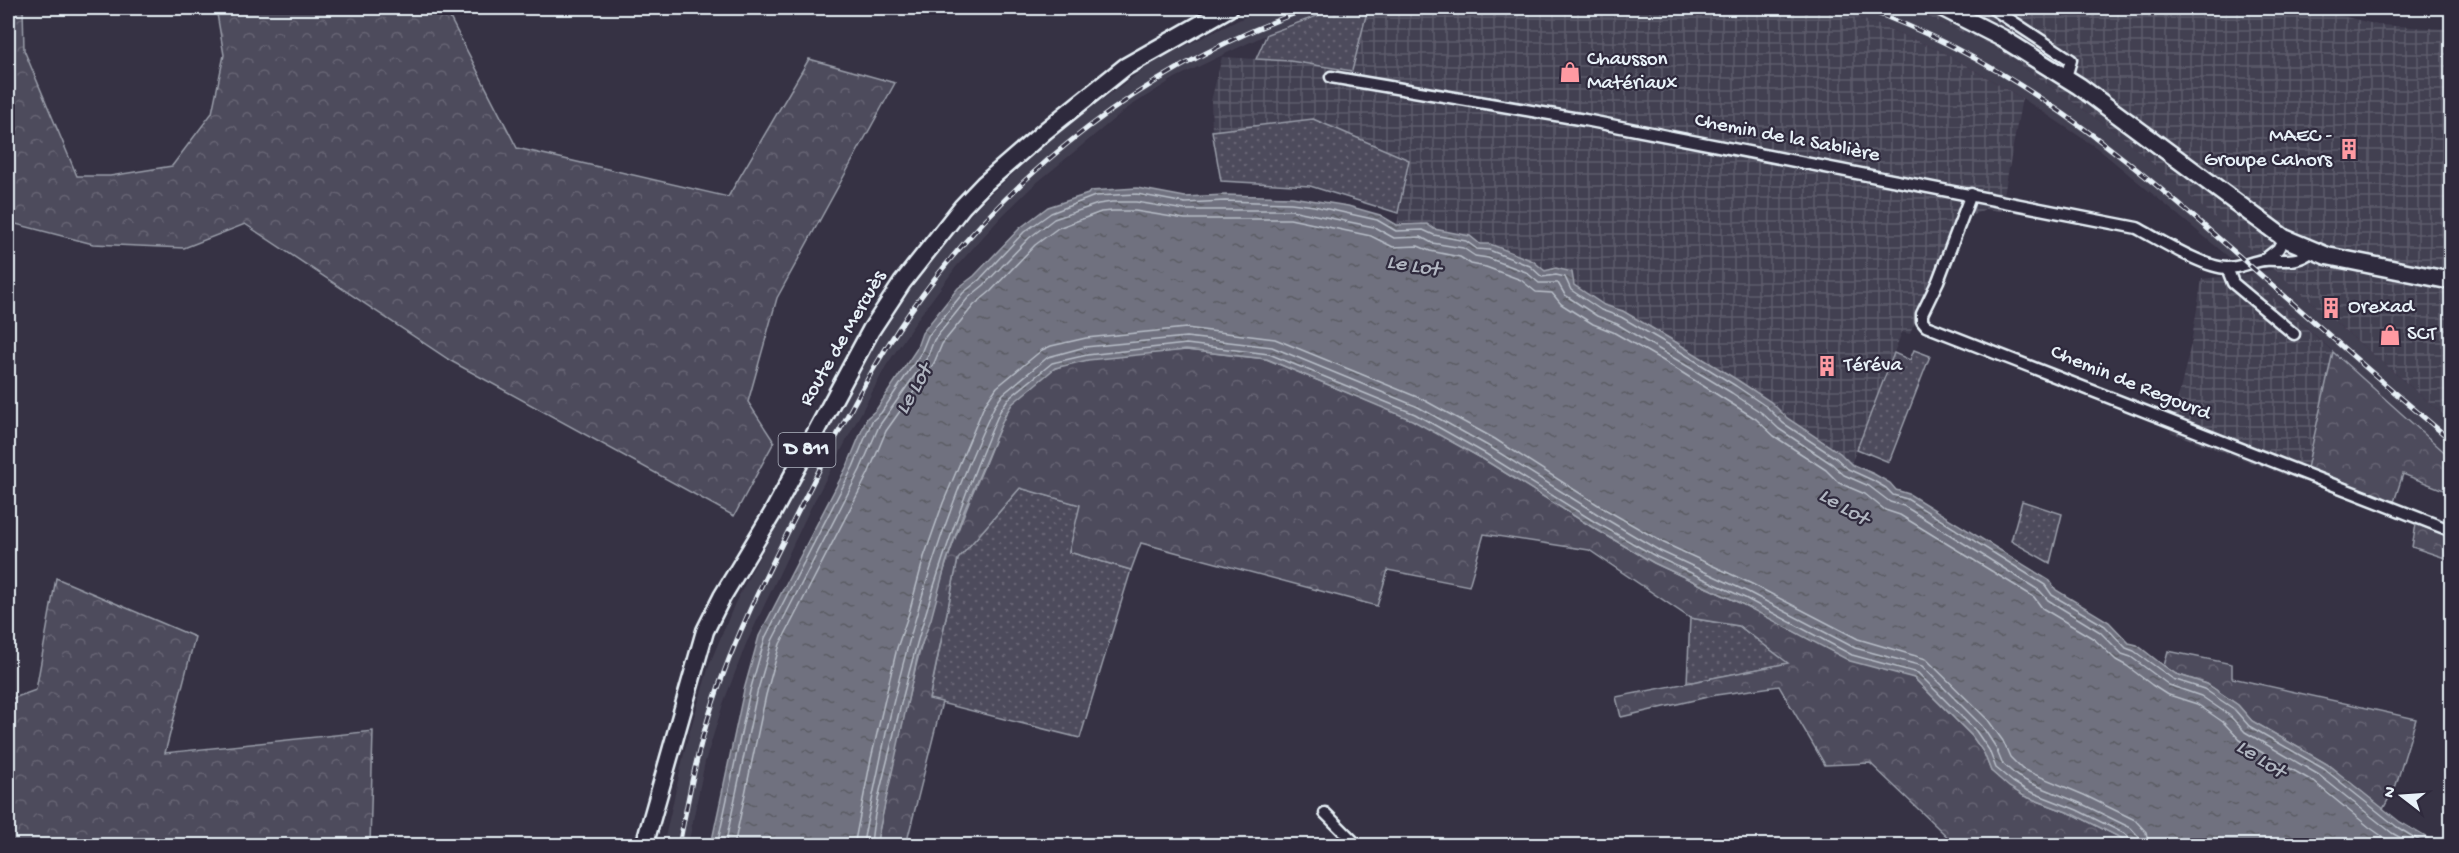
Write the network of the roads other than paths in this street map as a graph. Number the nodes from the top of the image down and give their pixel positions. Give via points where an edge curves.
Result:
1 (1228, 8) edge
2 (1943, 8) edge
3 (1992, 8) edge
4 (1330, 77) dead end
5 (2066, 78) junction
6 (1971, 194) junction
7 (2284, 238) junction
8 (2312, 251) junction
9 (2263, 260) junction
10 (2227, 268) junction
11 (2451, 281) edge
12 (2294, 334) dead end
13 (2451, 531) edge
14 (1324, 813) dead end
15 (644, 846) edge
16 (1358, 846) edge

1 - 15 main road, Route de Mercuès / D 811 via 1125,67 1045,131 962,207 902,283 871,330 705,632
2 - 5 main road via 2002,38
3 - 5 street via 2071,60
4 - 6 street, Chemin de la Sablière via 1585,120
5 - 7 main road
6 - 10 street, Chemin de la Sablière via 2137,228 2211,265
6 - 13 street, Chemin de Regourd via 1922,314 1926,326
7 - 8 main road
7 - 9 street via 2278,249
8 - 9 street via 2296,260
8 - 11 main road
9 - 10 street
10 - 12 street via 2233,283
14 - 16 street

